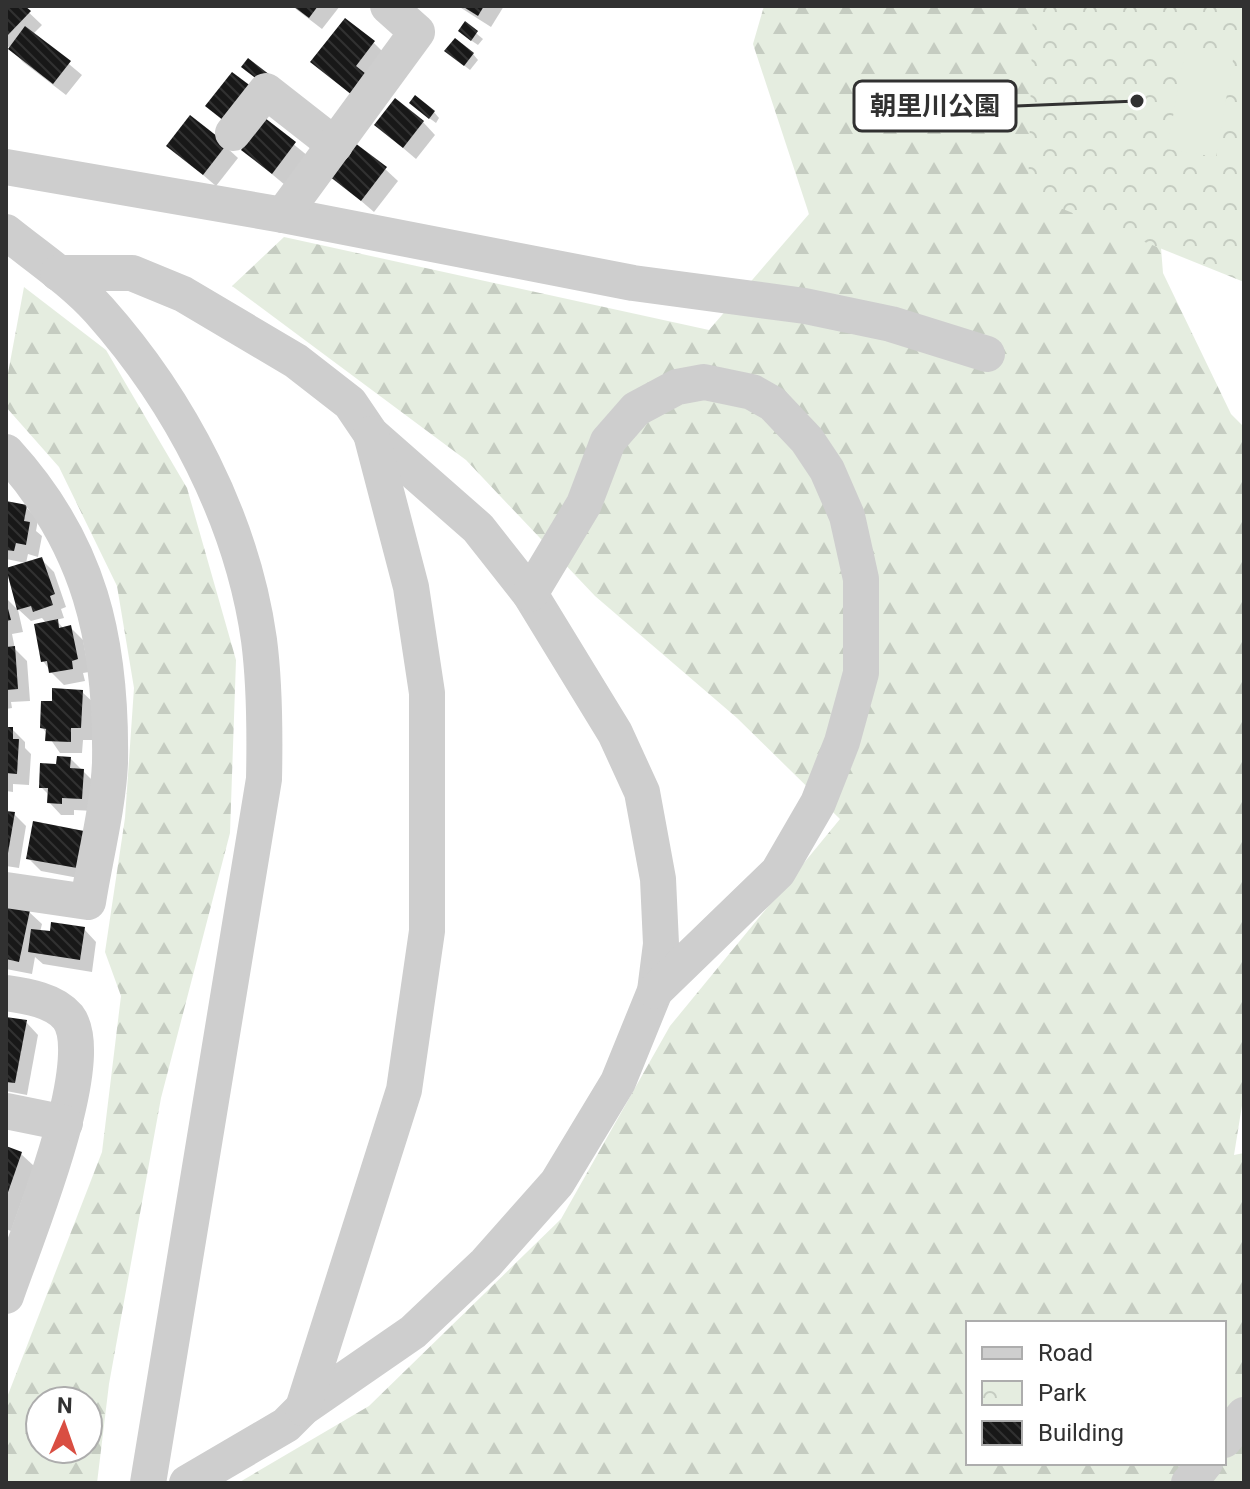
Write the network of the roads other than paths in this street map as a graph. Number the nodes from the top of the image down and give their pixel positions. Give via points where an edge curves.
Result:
1 (388, 6) edge
2 (233, 133) dead end
3 (335, 145) junction
4 (6, 167) edge
5 (283, 215) junction
6 (6, 232) edge
7 (58, 273) junction
8 (987, 354) dead end
9 (371, 434) junction
10 (6, 452) edge
11 (530, 594) junction
12 (6, 890) edge
13 (655, 991) junction
14 (6, 993) edge
15 (6, 1111) edge
16 (65, 1123) junction
17 (6, 1296) edge
18 (303, 1408) junction
19 (1244, 1415) edge
20 (1226, 1438) edge
21 (1203, 1465) edge
22 (148, 1483) edge
23 (187, 1483) edge
24 (1189, 1483) edge

1 - 3 street via 417,32
2 - 3 street via 266,91
3 - 5 street
4 - 5 street
5 - 8 street via 633,283 805,306 891,324
6 - 7 street
7 - 9 street via 132,273 183,294 296,361 350,403
7 - 22 street via 98,309 158,383 193,446 244,571 265,693 264,779
9 - 11 street via 478,528
9 - 18 street via 411,587 427,693 427,931 404,1090
10 - 12 street via 38,487 87,576 103,643 110,764 88,902
11 - 13 street via 615,733 642,792 658,879 661,944
11 - 13 street via 584,504 608,441 636,409 677,387 704,382 752,392 773,404 814,450 847,516 861,579 861,673 818,803 778,872
13 - 18 street via 618,1082 557,1183 486,1263 413,1332
14 - 16 street via 37,998 68,1017 78,1045
15 - 16 street
16 - 17 street
18 - 23 street via 286,1425
19 - 20 street
21 - 24 street

